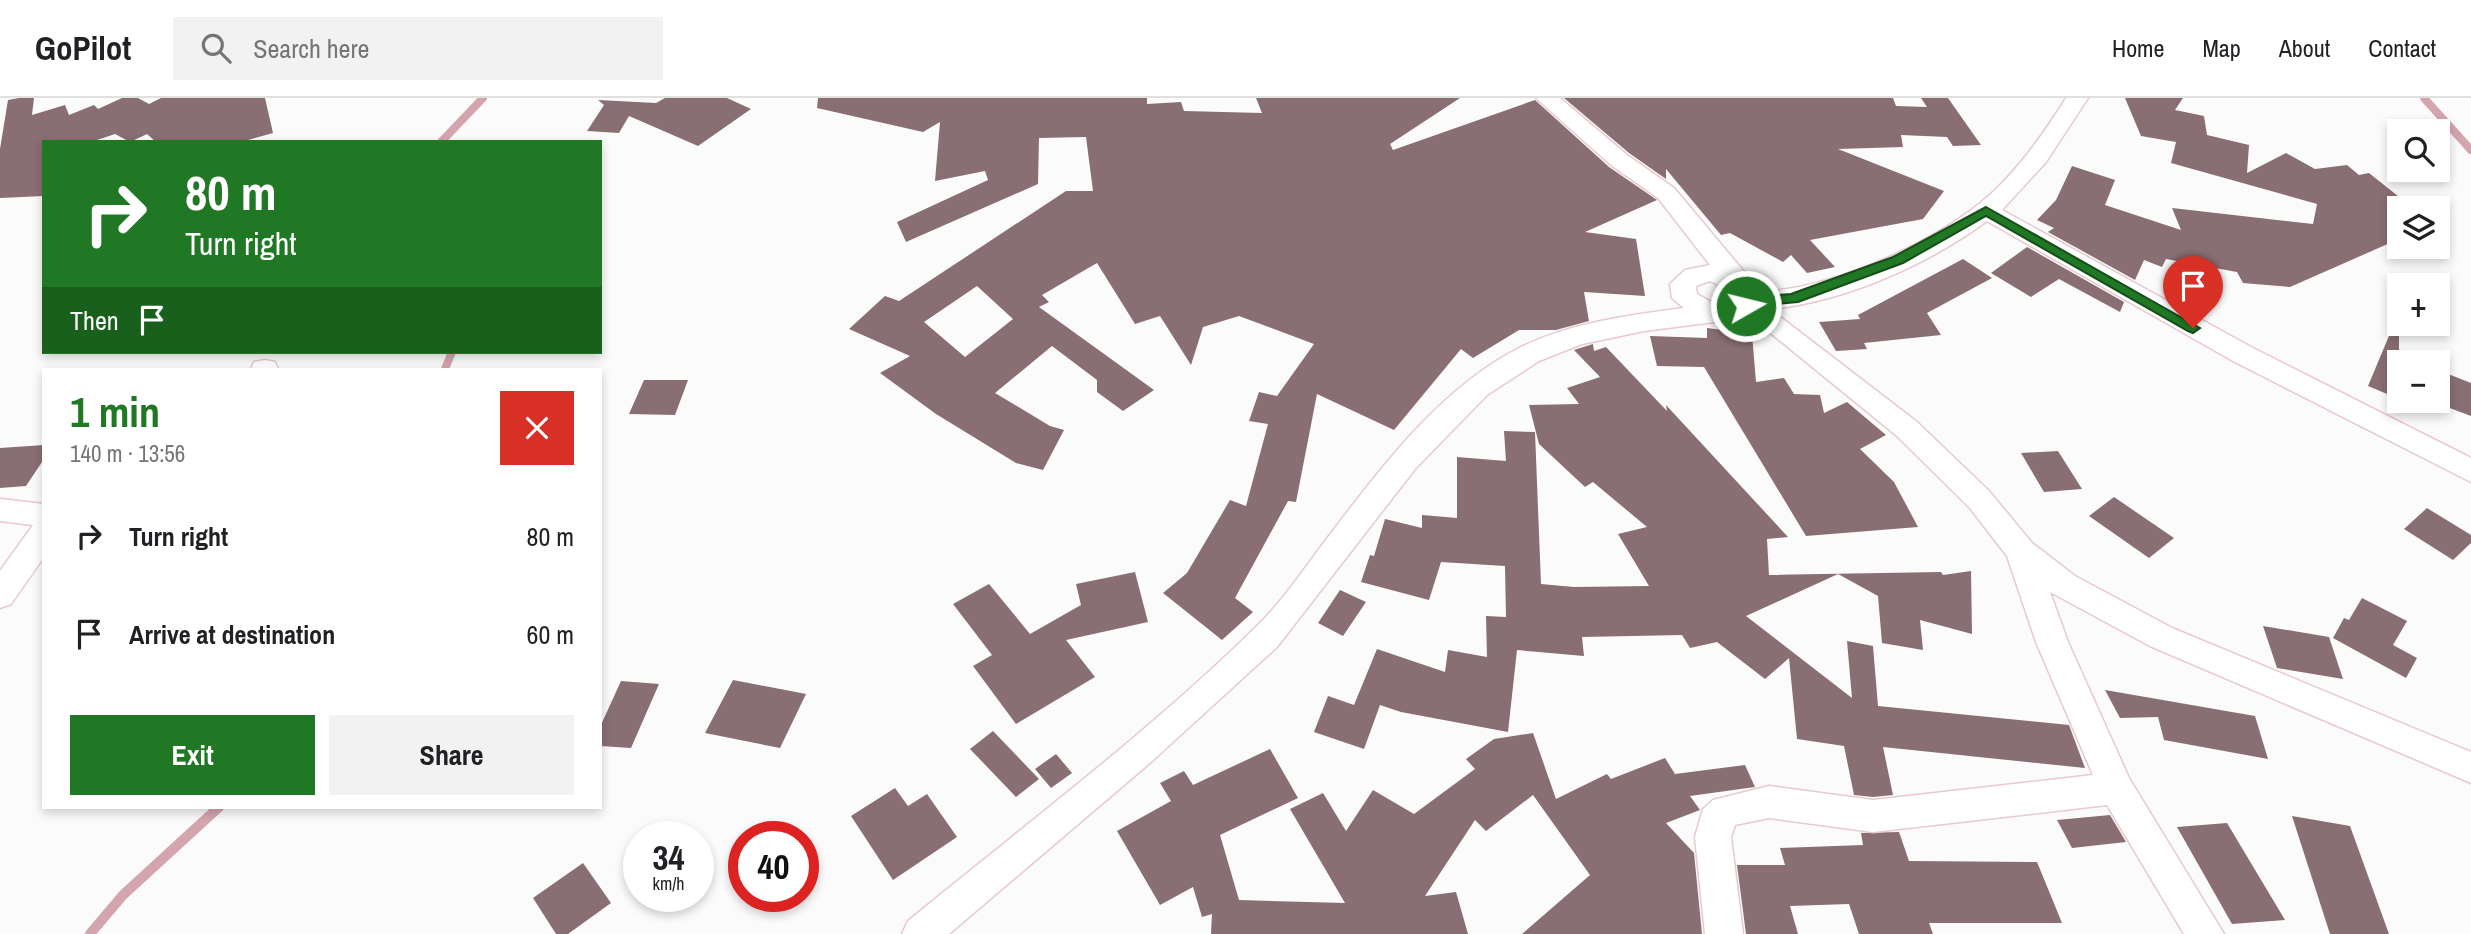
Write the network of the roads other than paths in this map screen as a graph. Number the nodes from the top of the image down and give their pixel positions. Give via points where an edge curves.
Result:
1 (1547, 98) edge
2 (2077, 98) edge
3 (1986, 211) junction
4 (1694, 232) junction
5 (1685, 285) junction
6 (1745, 298) junction
7 (1793, 298) junction
8 (1715, 314) junction
9 (1652, 320) junction
10 (1782, 329) junction
11 (2471, 471) edge
12 (0, 510) edge
13 (42, 515) edge
14 (42, 536) edge
15 (2021, 551) junction
16 (0, 595) edge
17 (2471, 768) edge
18 (2116, 788) junction
19 (921, 934) edge
20 (1724, 934) edge
21 (2205, 934) edge

1 - 4 street via 1619,160 1666,193
2 - 3 street via 2049,144
3 - 7 street via 1898,260
3 - 11 street via 2242,354
4 - 5 street
4 - 6 street
5 - 6 street via 1695,274 1715,273
5 - 8 street via 1691,304
5 - 9 street via 1674,304
6 - 7 street via 1763,303
6 - 8 street via 1731,314
6 - 10 street
7 - 10 street via 1779,310
8 - 9 street
9 - 19 street via 1600,330 1527,355 1454,410 1393,476 1268,636
10 - 15 street via 1936,455
12 - 13 street
14 - 16 street
15 - 17 street via 2064,585 2161,637
15 - 18 street via 2052,642
18 - 20 street via 1873,816 1769,802 1725,811 1716,820 1713,836
18 - 21 street

